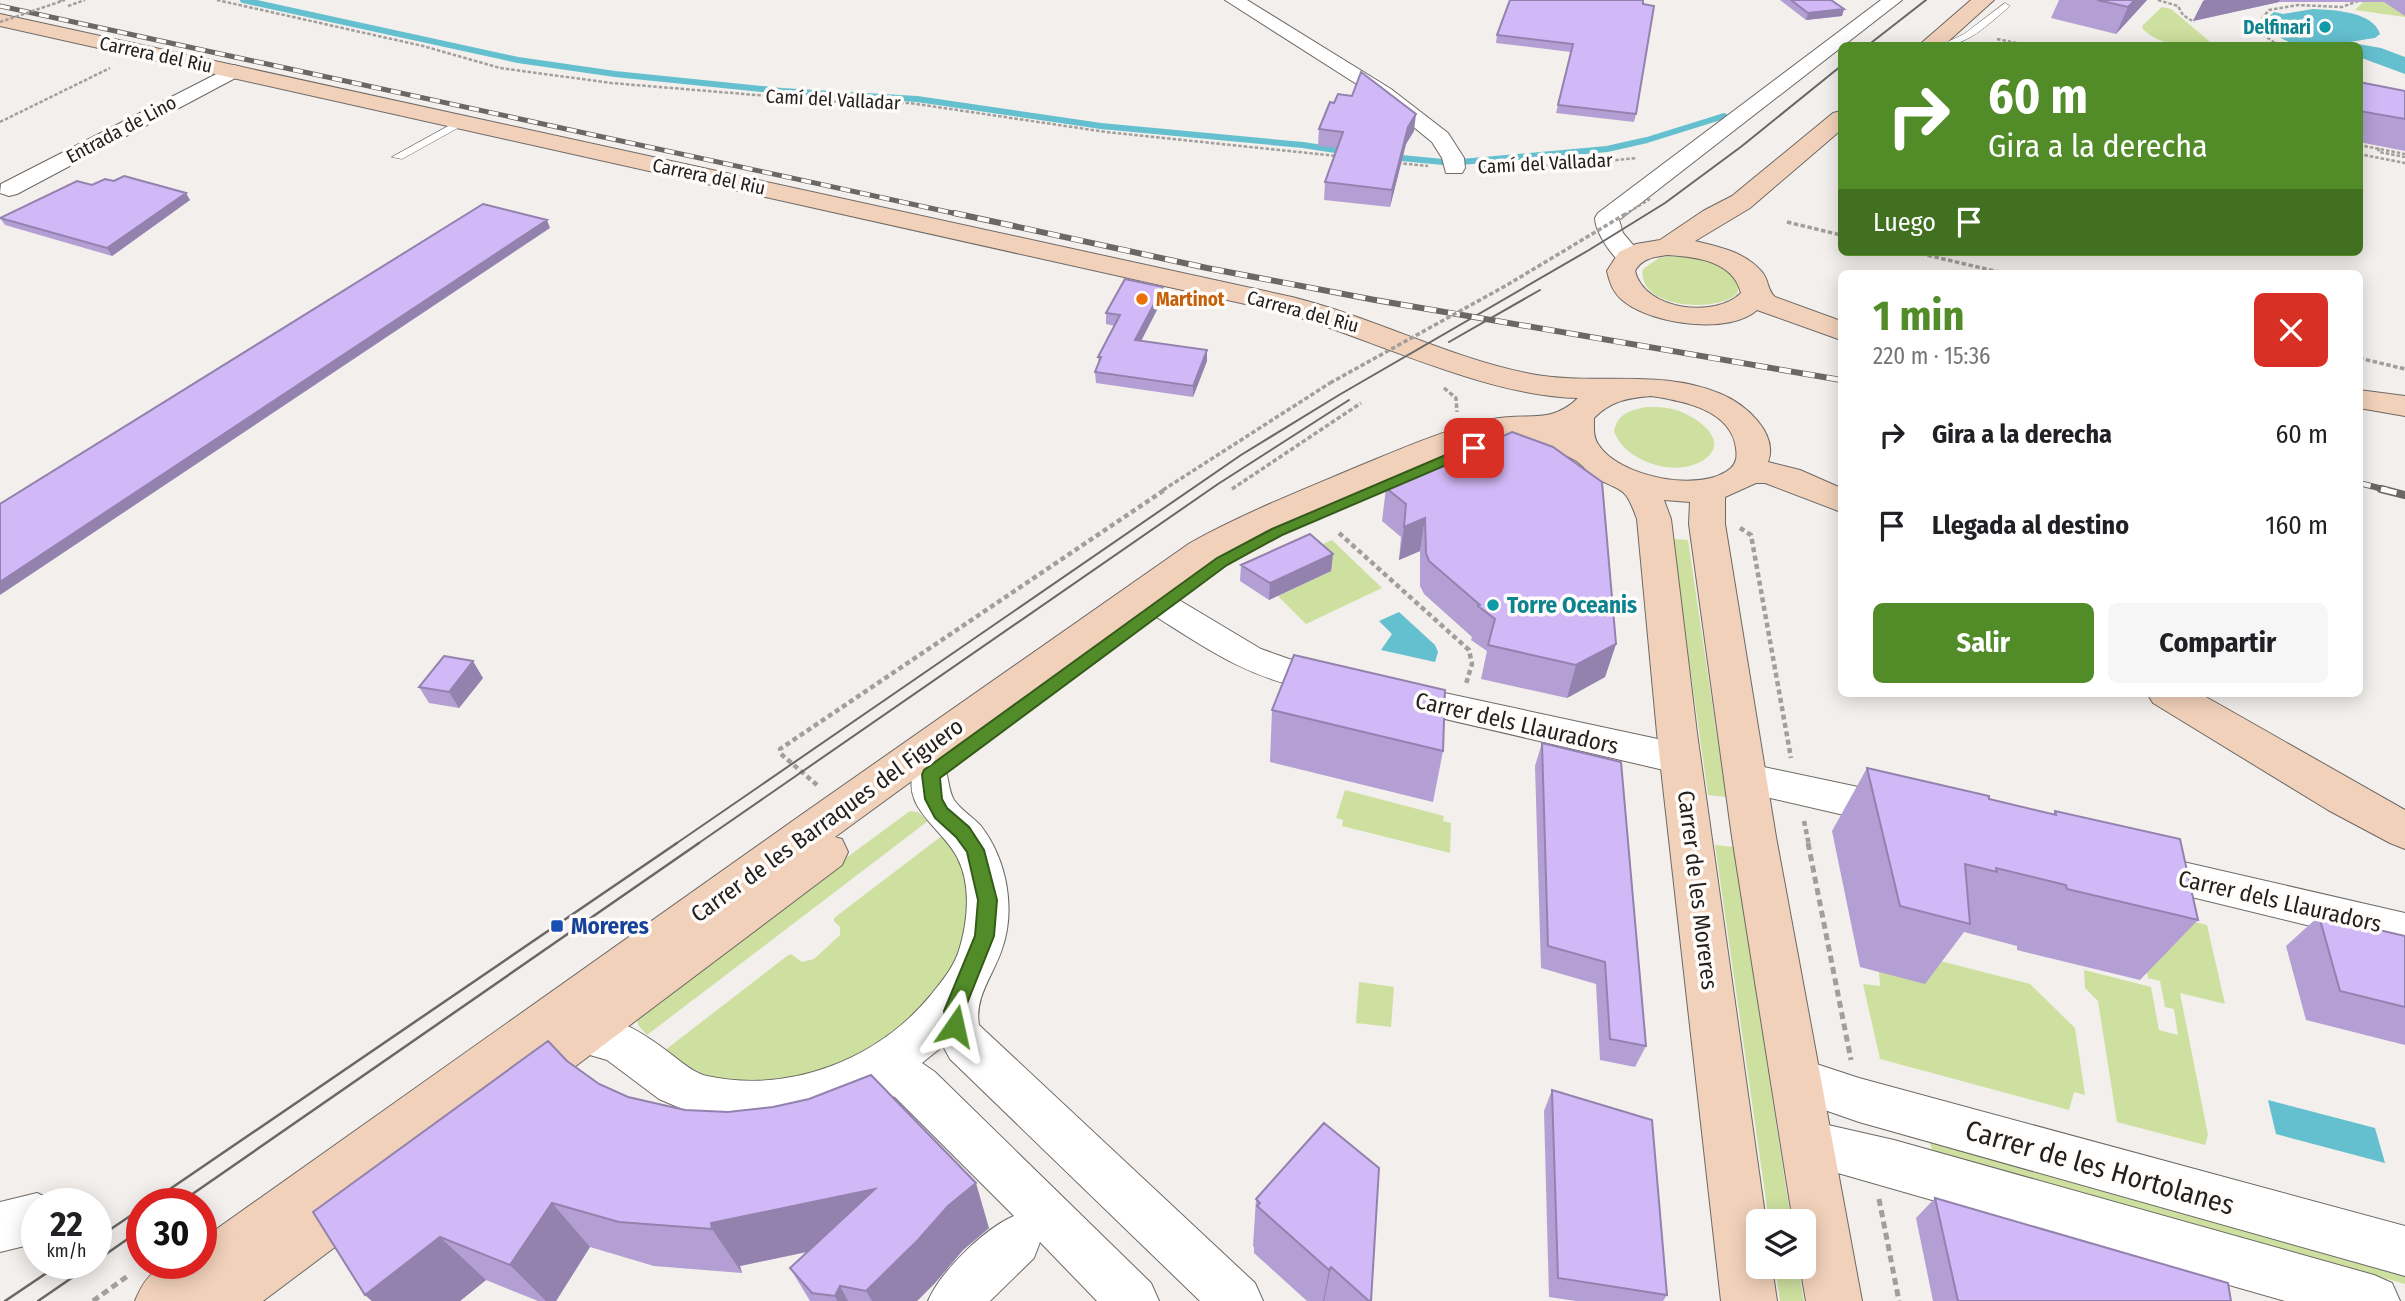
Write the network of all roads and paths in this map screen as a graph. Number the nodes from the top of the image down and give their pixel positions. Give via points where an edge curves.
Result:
1 (59, 0) edge
2 (64, 0) edge
3 (85, 0) edge
4 (217, 0) edge
5 (1234, 0) edge
6 (1893, 0) edge
7 (2158, 0) edge
8 (2361, 0) edge
9 (1994, 3) edge
10 (68, 6) dead end
11 (5, 22) edge
12 (2194, 22) dead end
13 (1994, 38) dead end
14 (1935, 42) edge
15 (1953, 42) edge
16 (2012, 42) edge
17 (2273, 42) edge
18 (118, 64) dead end
19 (234, 71) junction
20 (1838, 121) edge
21 (0, 122) edge
22 (461, 122) junction
23 (2363, 146) edge
24 (2363, 155) edge
25 (2405, 155) edge
26 (398, 157) dead end
27 (1348, 158) edge
28 (1637, 158) dead end
29 (1388, 162) edge
30 (2405, 163) edge
31 (1454, 168) junction
32 (9, 189) dead end
33 (1650, 199) dead end
34 (1741, 202) junction
35 (1621, 206) junction
36 (1787, 222) dead end
37 (1838, 233) edge
38 (1667, 247) junction
39 (1931, 256) edge
40 (1631, 258) junction
41 (1731, 261) junction
42 (1990, 270) edge
43 (1756, 295) junction
44 (1722, 316) junction
45 (1838, 330) edge
46 (1838, 331) edge
47 (1394, 341) junction
48 (2363, 359) edge
49 (1440, 368) junction
50 (2405, 369) edge
51 (1616, 389) junction
52 (2363, 400) edge
53 (1361, 403) dead end
54 (2405, 405) edge
55 (1581, 429) junction
56 (1751, 435) junction
57 (1447, 442) junction
58 (1728, 482) junction
59 (1635, 483) junction
60 (1232, 489) dead end
61 (1838, 494) edge
62 (1838, 500) edge
63 (1339, 533) dead end
64 (1751, 535) dead end
65 (1162, 605) junction
66 (1466, 684) dead end
67 (2174, 697) edge
68 (786, 744) dead end
69 (1681, 759) junction
70 (1793, 767) dead end
71 (930, 775) junction
72 (1745, 778) junction
73 (1802, 813) dead end
74 (1931, 820) edge
75 (2405, 831) edge
76 (2115, 863) edge
77 (2405, 931) edge
78 (960, 995) junction
79 (582, 1034) junction
80 (1853, 1069) dead end
81 (863, 1075) junction
82 (1796, 1079) junction
83 (1806, 1143) junction
84 (1878, 1195) dead end
85 (21, 1222) edge
86 (0, 1227) edge
87 (1016, 1240) dead end
88 (2405, 1251) edge
89 (149, 1286) edge
90 (93, 1301) edge
91 (216, 1301) edge
92 (954, 1301) edge
93 (1133, 1301) edge
94 (1237, 1301) edge
95 (1749, 1301) edge
96 (1833, 1301) edge
97 (1899, 1301) edge
98 (2374, 1301) edge

1 - 2 path, bridge
2 - 11 path, bridge
3 - 10 path
4 - 27 path, Camí del Valladar via 500,68 625,84 841,102 910,103 1106,132
5 - 31 street, Camí del Valladar via 1384,93 1440,138
6 - 35 street
7 - 12 path via 2178,6
8 - 17 path via 2345,7 2305,4 2269,10 2258,23 2260,32
9 - 14 street
9 - 15 lane via 1967,36
11 - 19 street, Carrera del Riu
13 - 16 path
18 - 21 path
19 - 22 street, Carrera del Riu
19 - 32 street, Entrada de Lino
20 - 34 street
22 - 26 lane
22 - 47 street, Carrera del Riu via 1292,306
23 - 25 path
24 - 30 path
28 - 31 path, Camí del Valladar
29 - 31 path, Camí del Valladar
33 - 68 path, bridge via 1244,436
34 - 38 street
34 - 41 street via 1721,242
35 - 38 street via 1622,217 1632,230
35 - 40 street via 1607,218 1606,226
36 - 37 path
38 - 40 street
38 - 41 street via 1698,249
39 - 42 path
40 - 44 street via 1624,265 1622,279 1634,295 1674,313
41 - 43 street via 1752,277
43 - 44 street via 1746,308
43 - 45 street via 1772,308
44 - 46 street
47 - 49 street, Carrera del Riu
47 - 51 street, Carrera del Riu via 1506,378 1576,389
48 - 50 path
49 - 55 street, Carrera del Riu via 1541,398
49 - 57 street via 1472,391 1480,408
51 - 55 street via 1596,397
51 - 56 street via 1667,387 1696,394 1722,406
52 - 54 street
53 - 60 path
55 - 57 street, Carrer de les Barraques del Figuero via 1549,425 1496,428
55 - 59 street via 1609,472
55 - 65 street, Carrer de les Barraques del Figuero via 1540,441 1487,442 1250,545
56 - 58 street via 1754,459
56 - 61 street
57 - 89 street, Carrer de les Barraques del Figuero via 1280,512 1203,551 859,796
58 - 59 street via 1664,490
58 - 62 street via 1753,472 1774,475
58 - 72 street via 1707,496 1707,524
59 - 69 street, Carrer de les Moreres via 1654,519
63 - 66 path via 1469,650 1472,664
64 - 70 path
65 - 69 street, Carrer dels Llauradors via 1265,665
65 - 71 street, Carrer de les Barraques del Figuero
67 - 75 street
69 - 95 street, Carrer de les Moreres
71 - 78 street, Carrer de les Barraques del Figuero via 941,813 975,850 988,900 985,936
71 - 79 street, Carrer de les Barraques del Figuero
72 - 74 street
72 - 82 street
73 - 80 path
76 - 77 street, Carrer dels Llauradors
78 - 81 street, Carrer de les Barraques del Figuero via 921,1038
78 - 94 street via 955,1026 966,1044
79 - 81 street, Carrer de les Barraques del Figuero via 626,1047 665,1079 707,1098 783,1101
79 - 91 street, Carrer de les Barraques del Figuero
81 - 93 street via 888,1071 919,1087
82 - 83 street
82 - 88 street, Carrer de les Hortolanes
83 - 96 street
83 - 98 street via 1895,1164
84 - 97 path
85 - 86 street
87 - 92 street
89 - 90 path

